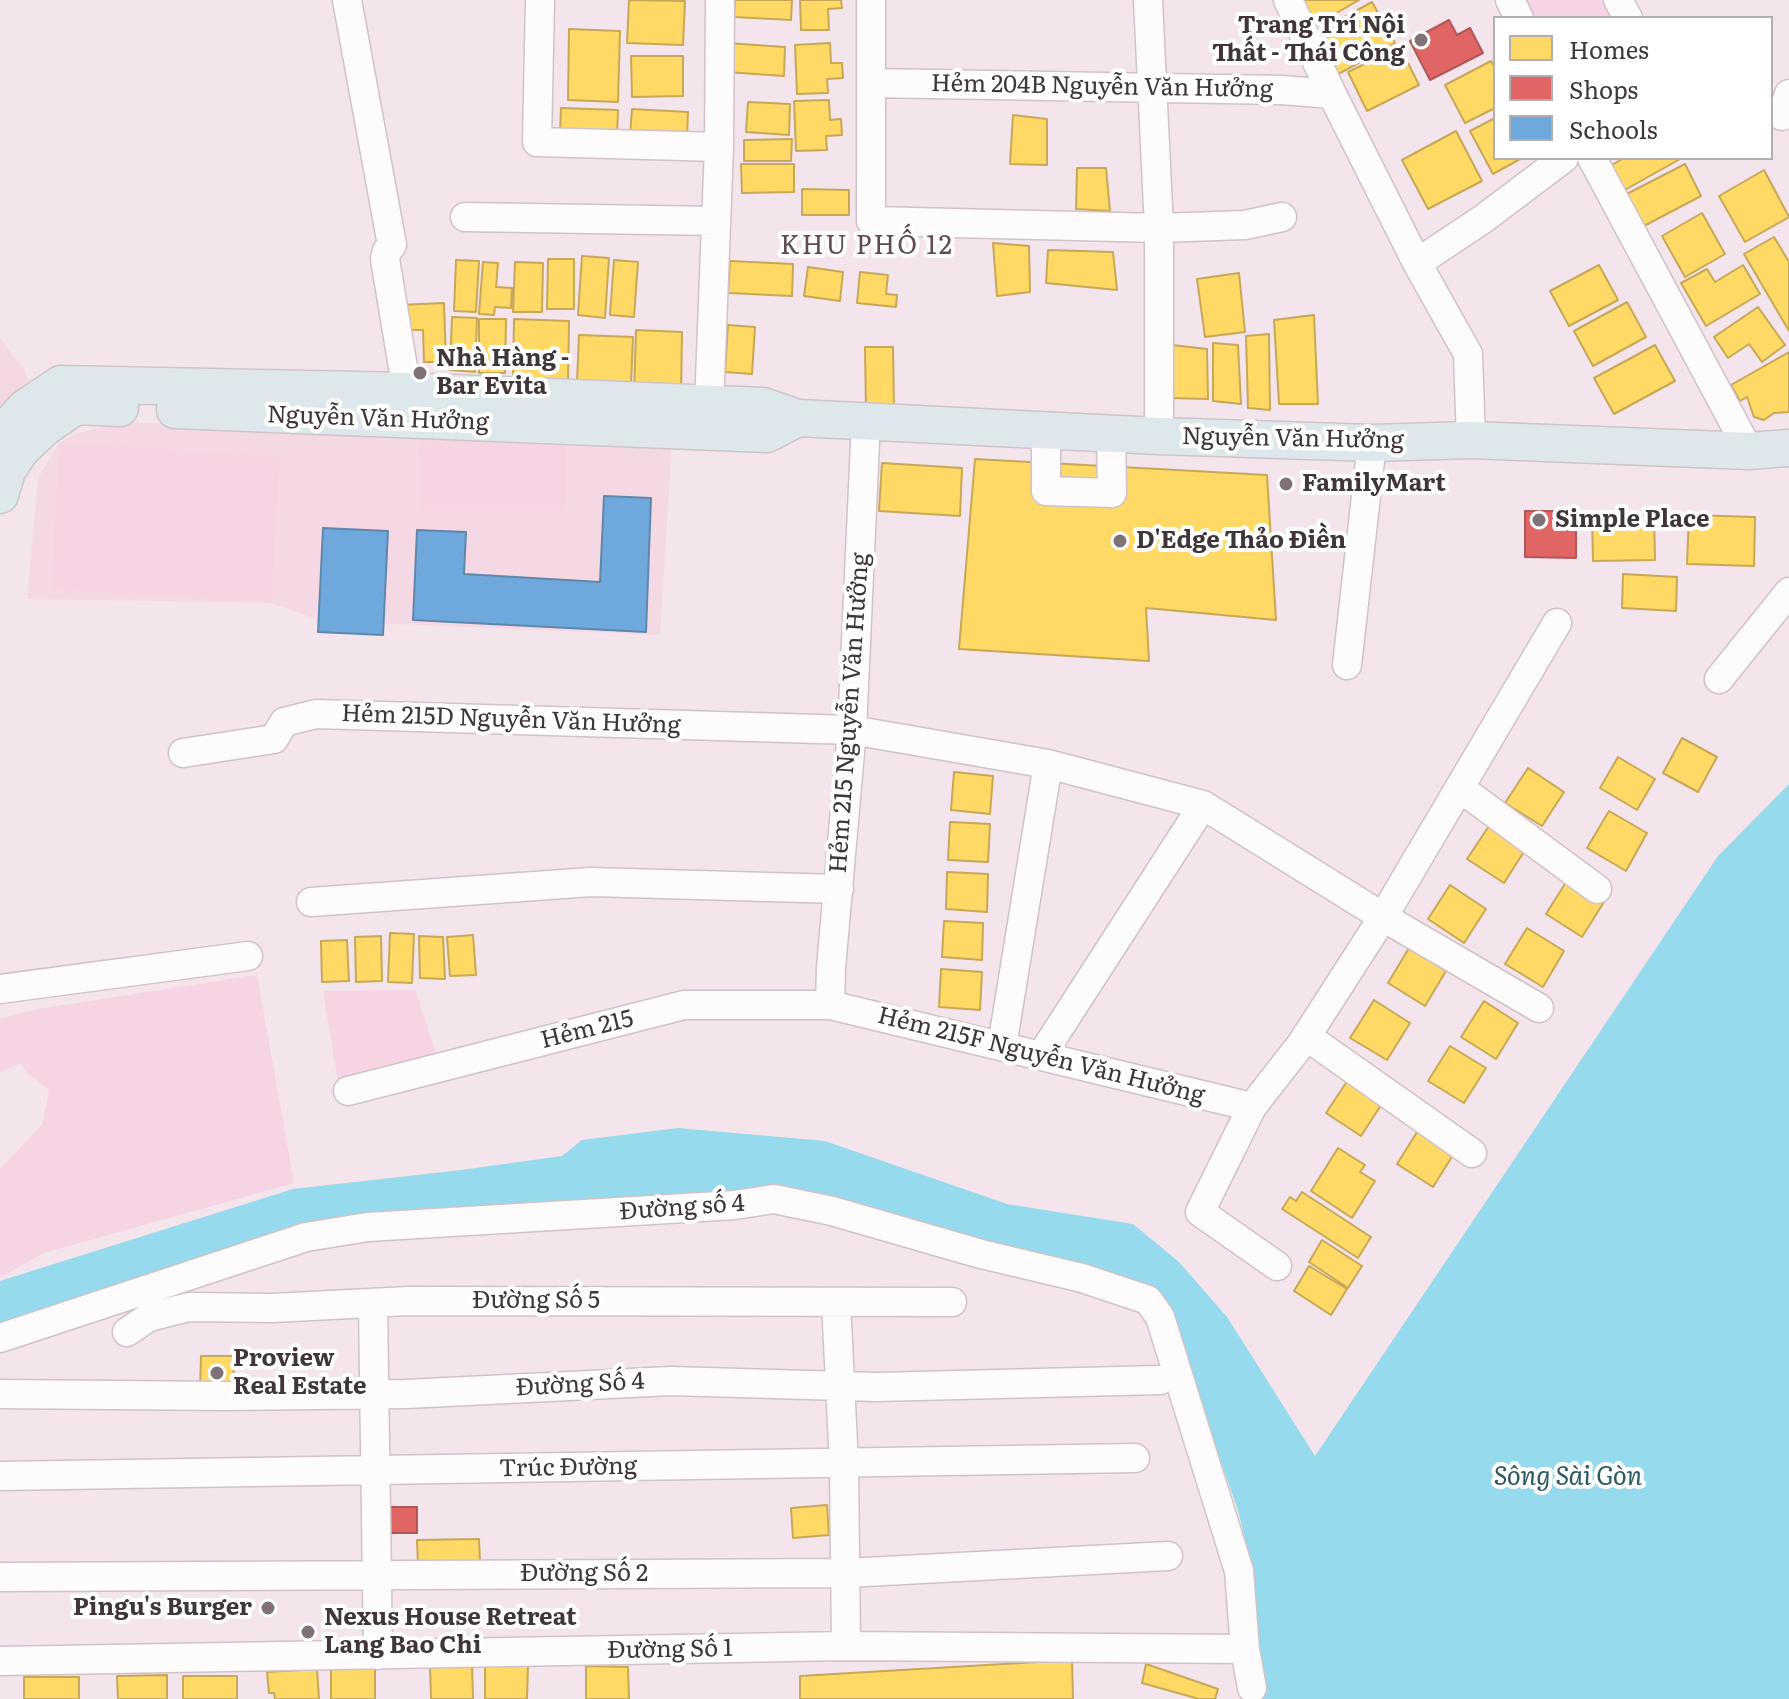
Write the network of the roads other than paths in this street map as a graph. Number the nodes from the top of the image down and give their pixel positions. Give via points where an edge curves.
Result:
1 (347, 0) edge
2 (540, 0) edge
3 (720, 0) edge
4 (871, 0) edge
5 (1148, 0) edge
6 (1288, 0) edge
7 (872, 83) junction
8 (1150, 88) junction
9 (1332, 94) junction
10 (719, 147) junction
11 (1561, 160) edge
12 (1593, 160) edge
13 (465, 217) dead end
14 (1282, 217) dead end
15 (716, 221) junction
16 (1159, 228) junction
17 (1417, 263) junction
18 (407, 391) junction
19 (709, 406) junction
20 (583, 414) junction
21 (798, 418) junction
22 (866, 421) junction
23 (1046, 431) junction
24 (1111, 433) junction
25 (0, 436) edge
26 (1159, 436) junction
27 (1471, 440) junction
28 (1372, 443) junction
29 (1789, 448) edge
30 (1749, 451) junction
31 (0, 495) edge
32 (1789, 592) edge
33 (1557, 623) dead end
34 (1347, 665) dead end
35 (1719, 679) dead end
36 (852, 730) junction
37 (183, 753) dead end
38 (1048, 764) junction
39 (1460, 788) junction
40 (1203, 805) junction
41 (839, 889) junction
42 (1597, 889) dead end
43 (311, 902) dead end
44 (1383, 917) junction
45 (248, 956) dead end
46 (0, 989) edge
47 (830, 1005) junction
48 (1539, 1008) dead end
49 (1306, 1036) junction
50 (1002, 1046) junction
51 (1041, 1056) junction
52 (348, 1091) dead end
53 (1252, 1107) junction
54 (1472, 1153) dead end
55 (1277, 1266) dead end
56 (836, 1302) junction
57 (952, 1302) dead end
58 (373, 1303) junction
59 (127, 1332) dead end
60 (0, 1338) edge
61 (1173, 1381) junction
62 (841, 1386) junction
63 (0, 1394) edge
64 (376, 1394) junction
65 (1135, 1458) dead end
66 (844, 1464) junction
67 (376, 1470) junction
68 (0, 1476) edge
69 (1168, 1556) dead end
70 (846, 1573) junction
71 (378, 1575) junction
72 (0, 1577) edge
73 (846, 1646) junction
74 (1245, 1649) junction
75 (378, 1655) junction
76 (0, 1661) edge
77 (1252, 1688) dead end

1 - 18 street via 392,245 385,259
2 - 10 street via 537,142
3 - 10 street
4 - 7 street
5 - 8 street
6 - 9 street
7 - 8 street, Hẻm 204B Nguyễn Văn Hưởng
7 - 16 street via 871,221
8 - 9 street, Hẻm 204B Nguyễn Văn Hưởng
8 - 16 street
9 - 17 street
10 - 15 street
11 - 17 street
12 - 30 street
13 - 15 street
14 - 16 street via 1245,225
15 - 19 street
16 - 26 street
17 - 27 street via 1468,354
18 - 20 main road, Nguyễn Văn Hưởng
18 - 25 main road, Nguyễn Văn Hưởng via 61,384 25,408
19 - 20 main road, Nguyễn Văn Hưởng
19 - 21 main road, Nguyễn Văn Hưởng via 763,406
20 - 21 main road, Nguyễn Văn Hưởng via 767,434
20 - 31 main road, Nguyễn Văn Hưởng via 76,406 20,451
21 - 22 main road, Nguyễn Văn Hưởng
22 - 23 main road, Nguyễn Văn Hưởng
22 - 36 street, Hẻm 215 Nguyễn Văn Hưởng
23 - 24 main road, Nguyễn Văn Hưởng
23 - 24 street via 1046,491 1099,493 1112,493
24 - 26 main road, Nguyễn Văn Hưởng
26 - 28 main road, Nguyễn Văn Hưởng
27 - 28 main road, Nguyễn Văn Hưởng
27 - 30 main road, Nguyễn Văn Hưởng
28 - 34 street
29 - 30 main road, Nguyễn Văn Hưởng
32 - 35 street
33 - 39 street
36 - 37 street, Hẻm 215D Nguyễn Văn Hưởng via 316,714 284,722 274,739
36 - 38 street
36 - 41 street, Hẻm 215 Nguyễn Văn Hưởng
38 - 40 street
38 - 50 street
39 - 42 street
39 - 44 street
40 - 44 street
40 - 51 street
41 - 43 street via 591,882
41 - 47 street, Hẻm 215 Nguyễn Văn Hưởng
44 - 48 street
44 - 49 street
45 - 46 street
47 - 50 street, Hẻm 215F Nguyễn Văn Hưởng
47 - 52 street, Hẻm 215 via 684,1005
49 - 53 street
49 - 54 street
50 - 51 street, Hẻm 215F Nguyễn Văn Hưởng
51 - 53 street, Hẻm 215F Nguyễn Văn Hưởng
53 - 55 street via 1200,1212
56 - 57 street, Đường Số 5
56 - 58 street, Đường Số 5
56 - 62 street
58 - 59 street, Đường Số 5 via 189,1307 149,1317
58 - 64 street
60 - 61 street, Đường số 4 via 306,1237 368,1227 774,1199 1082,1278 1148,1300 1160,1317
61 - 62 street, Đường Số 4
61 - 74 street via 1239,1571
62 - 64 street, Đường Số 4 via 671,1381
62 - 66 street
63 - 64 street, Đường Số 4
64 - 67 street
65 - 66 street, Trúc Đường
66 - 67 street, Trúc Đường
66 - 70 street
67 - 68 street, Trúc Đường
67 - 71 street
69 - 70 street, Đường Số 2
70 - 71 street, Đường Số 2
70 - 73 street
71 - 72 street, Đường Số 2
71 - 75 street
73 - 74 street, Đường Số 1
73 - 75 street, Đường Số 1
74 - 77 street
75 - 76 street, Đường Số 1

